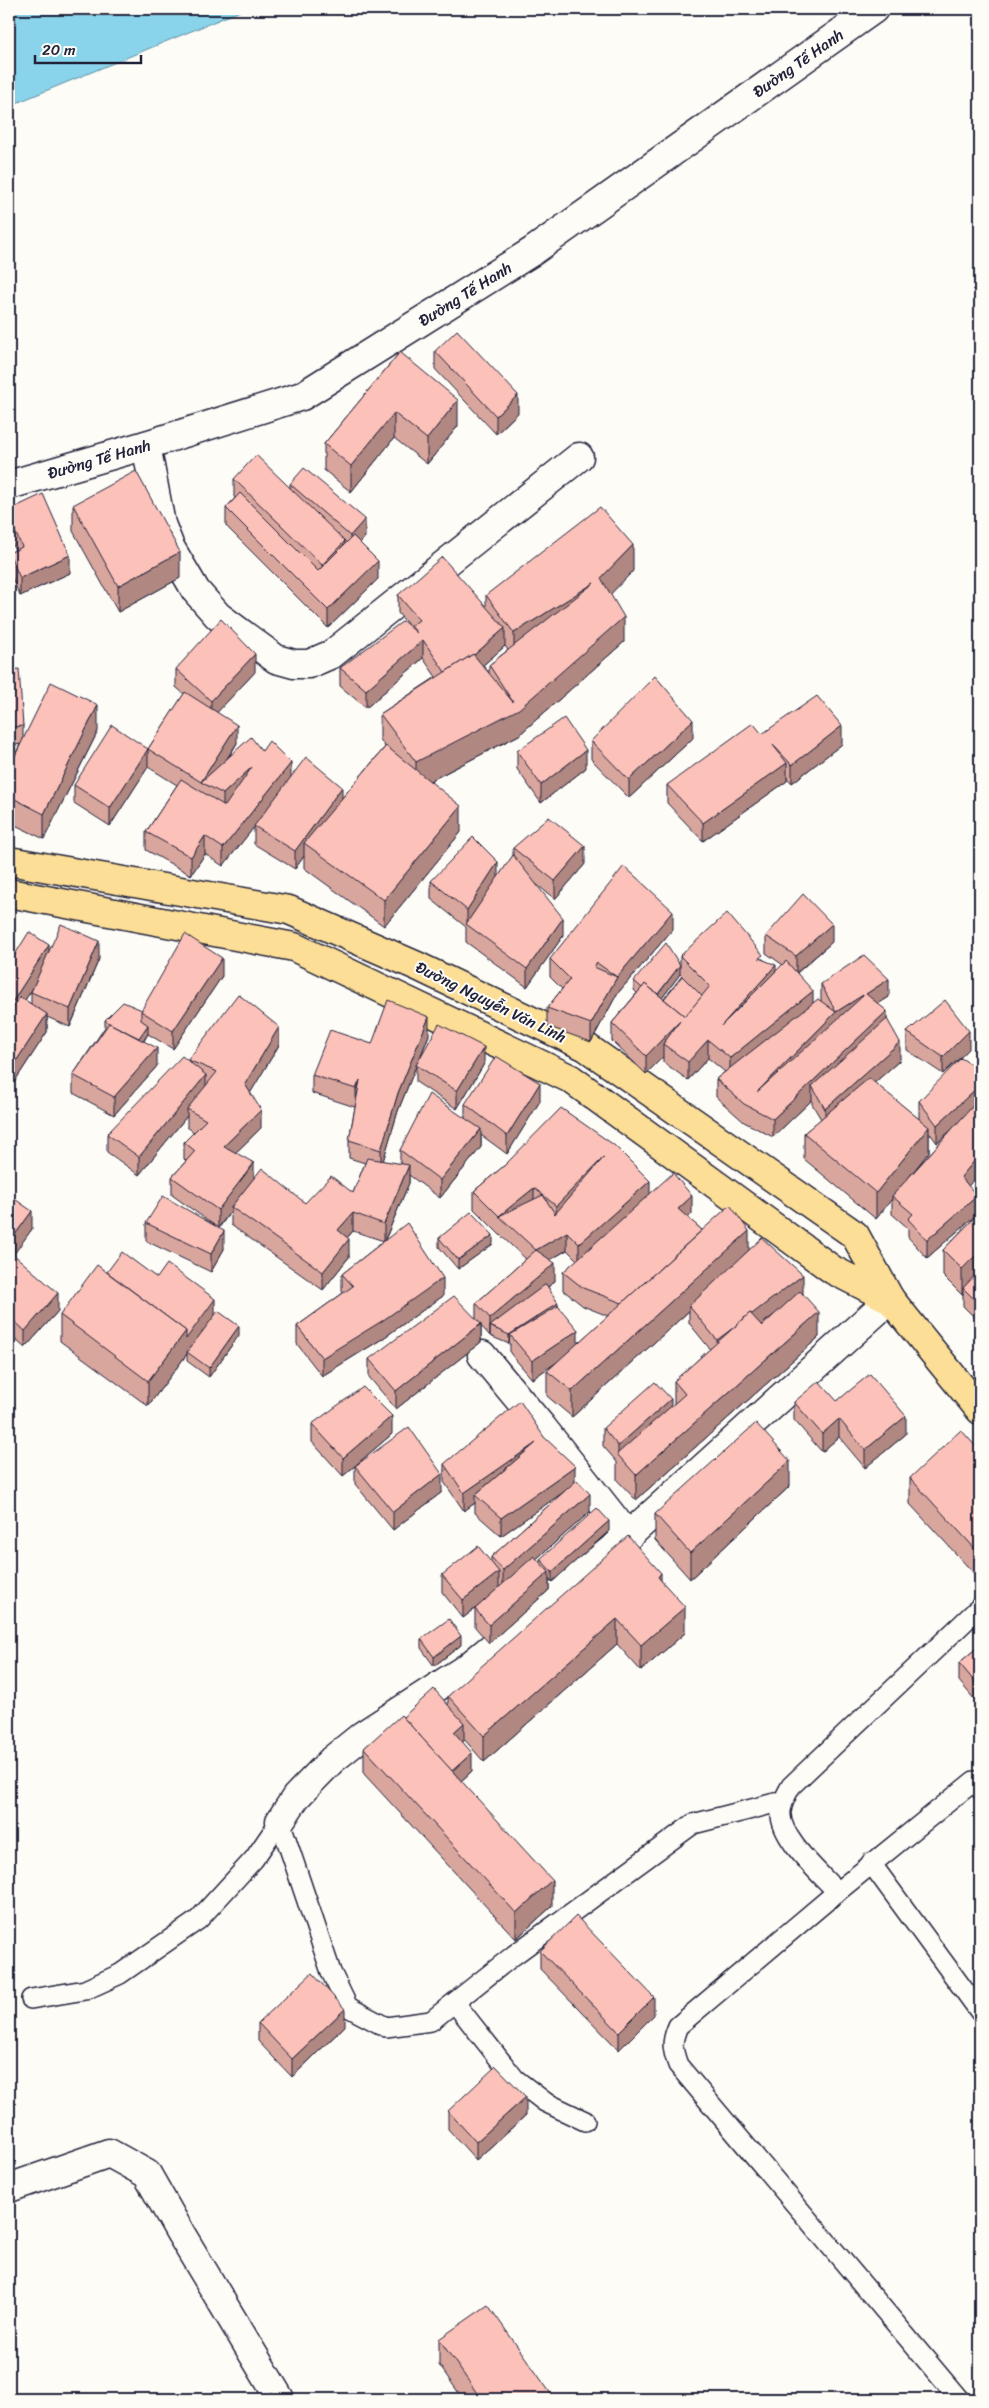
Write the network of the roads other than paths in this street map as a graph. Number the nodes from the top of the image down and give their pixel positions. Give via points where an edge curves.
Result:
1 (874, 9) edge
2 (146, 445) junction
3 (579, 457) dead end
4 (9, 485) edge
5 (9, 861) edge
6 (9, 893) edge
7 (890, 1299) junction
8 (482, 1355) dead end
9 (980, 1410) edge
10 (628, 1536) junction
11 (980, 1607) edge
12 (980, 1789) edge
13 (783, 1801) junction
14 (280, 1821) junction
15 (872, 1863) junction
16 (837, 1892) junction
17 (31, 1999) dead end
18 (454, 2003) junction
19 (980, 2012) edge
20 (586, 2121) dead end
21 (9, 2188) edge
22 (280, 2399) edge
23 (959, 2399) edge

1 - 2 street, Đường Tế Hanh via 534,251 302,396
2 - 3 street via 161,524 170,547 196,591 218,616 276,659 302,664 332,654
2 - 4 street, Đường Tế Hanh
5 - 7 main road, Đường Nguyễn Văn Linh via 289,910 417,966 586,1047 856,1235
6 - 7 main road, Đường Nguyễn Văn Linh via 294,947 571,1079 833,1270
7 - 9 main road, Đường Nguyễn Văn Linh
7 - 10 street
8 - 10 street
10 - 14 street via 468,1667 332,1760 296,1797
11 - 13 lane via 791,1786
12 - 15 lane via 974,1781
13 - 16 lane via 780,1812 788,1836
13 - 18 lane via 692,1824 514,1954
14 - 17 lane via 254,1859 198,1920 120,1974 84,1990
14 - 18 lane via 331,1972 348,2007 386,2027 431,2021
15 - 16 lane
15 - 19 lane
16 - 23 lane via 678,2026 671,2048 678,2065
18 - 20 lane via 515,2079 545,2102
21 - 22 street via 109,2153 147,2174

